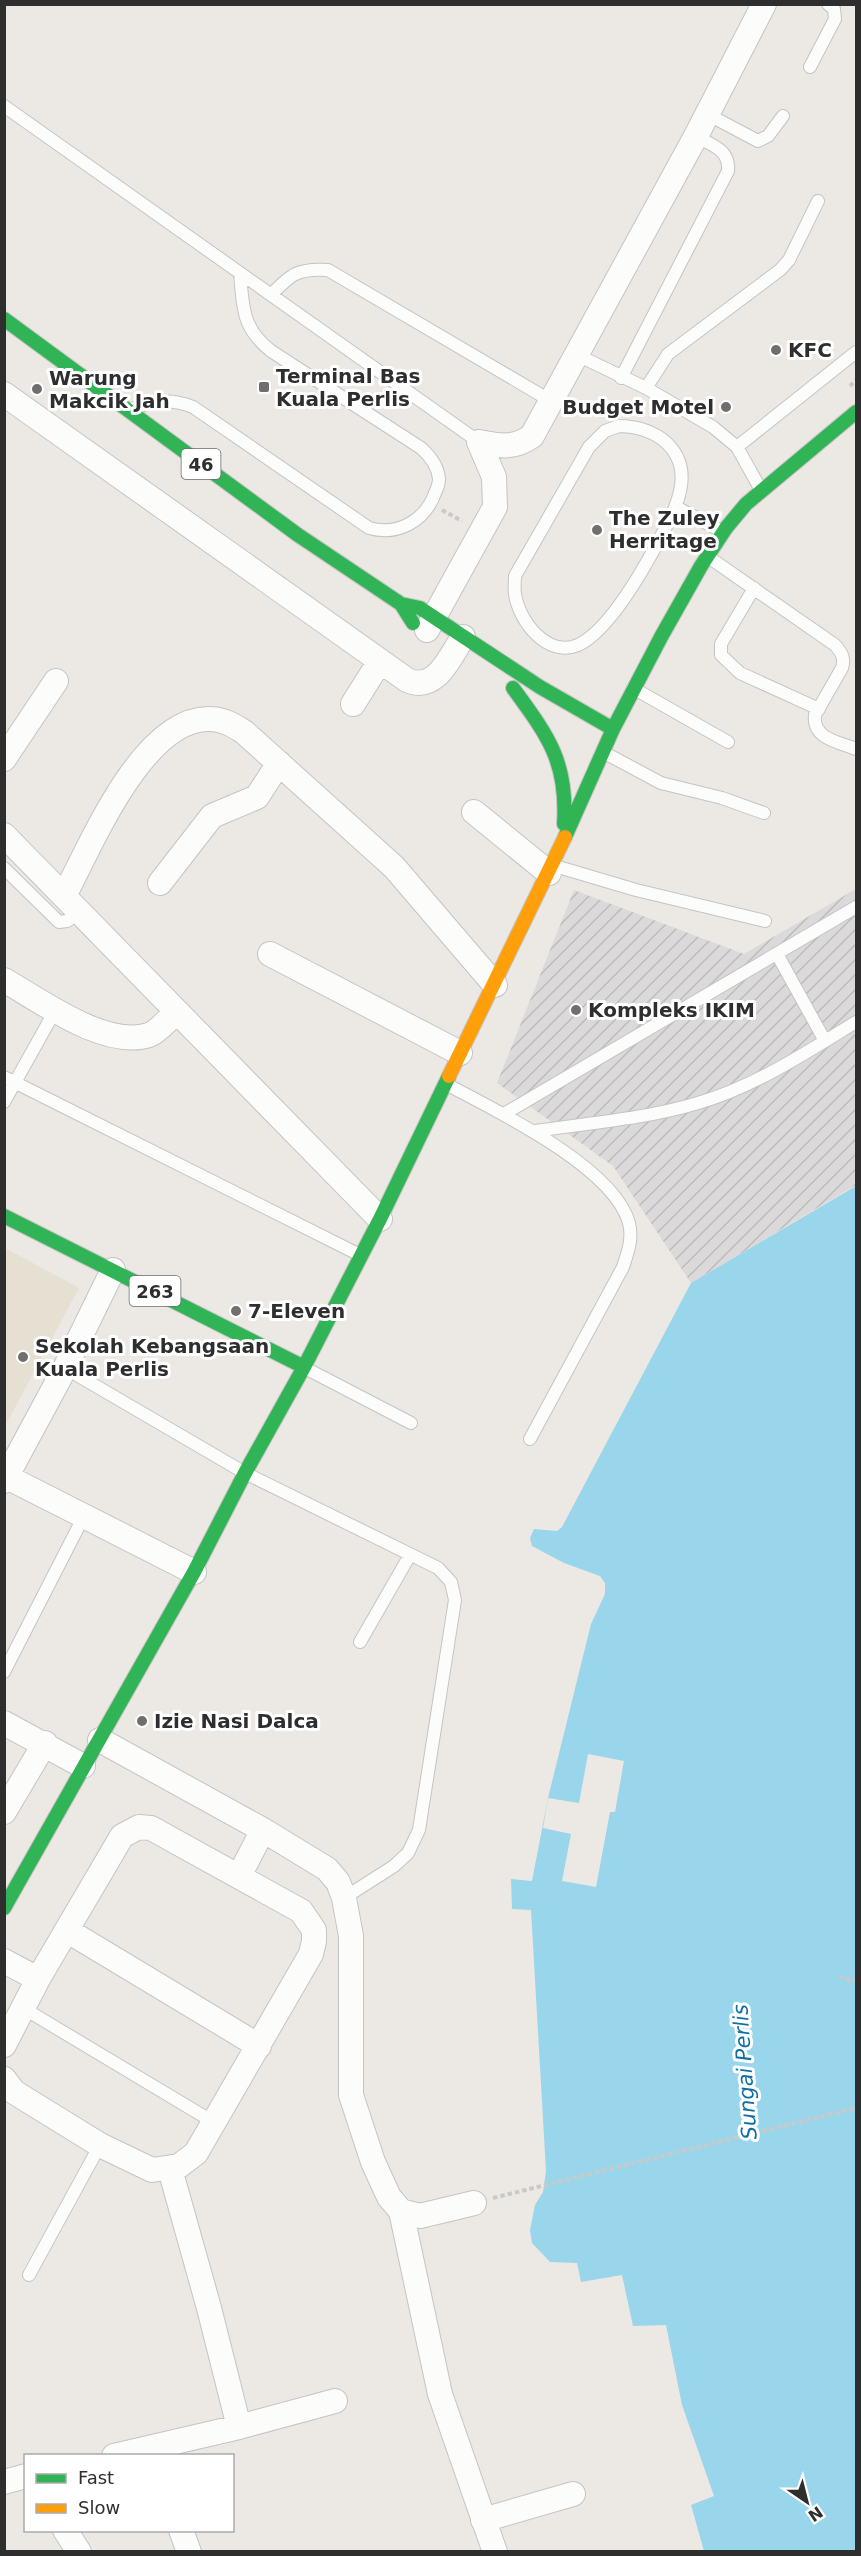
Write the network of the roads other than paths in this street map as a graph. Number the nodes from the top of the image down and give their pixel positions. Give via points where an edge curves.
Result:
1 (764, 4) edge
2 (828, 4) edge
3 (810, 68) dead end
4 (4, 106) edge
5 (707, 114) junction
6 (783, 116) dead end
7 (696, 136) junction
8 (818, 201) dead end
9 (240, 273) junction
10 (271, 295) junction
11 (4, 319) edge
12 (856, 352) edge
13 (575, 354) junction
14 (621, 378) junction
15 (646, 388) junction
16 (4, 394) edge
17 (551, 401) junction
18 (127, 411) junction
19 (856, 412) edge
20 (479, 442) junction
21 (737, 447) junction
22 (761, 491) junction
23 (676, 507) junction
24 (723, 532) junction
25 (707, 556) junction
26 (754, 588) junction
27 (446, 640) junction
28 (380, 661) junction
29 (56, 681) dead end
30 (632, 688) junction
31 (353, 704) dead end
32 (544, 706) dead end
33 (819, 709) junction
34 (613, 729) junction
35 (728, 742) dead end
36 (601, 744) junction
37 (856, 749) edge
38 (4, 759) edge
39 (279, 763) junction
40 (474, 812) dead end
41 (764, 813) dead end
42 (4, 836) edge
43 (562, 844) junction
44 (4, 868) edge
45 (551, 869) junction
46 (160, 883) dead end
47 (72, 904) junction
48 (856, 907) edge
49 (765, 921) dead end
50 (270, 954) dead end
51 (777, 954) junction
52 (4, 980) edge
53 (495, 985) junction
54 (56, 1009) junction
55 (177, 1012) junction
56 (856, 1022) edge
57 (825, 1041) junction
58 (460, 1053) junction
59 (10, 1079) edge
60 (445, 1083) junction
61 (4, 1102) edge
62 (504, 1114) junction
63 (535, 1131) junction
64 (380, 1219) junction
65 (9, 1222) edge
66 (360, 1255) junction
67 (113, 1270) junction
68 (304, 1367) junction
69 (65, 1368) junction
70 (411, 1422) dead end
71 (530, 1439) dead end
72 (245, 1473) junction
73 (5, 1479) edge
74 (84, 1516) junction
75 (410, 1556) junction
76 (194, 1572) junction
77 (360, 1642) dead end
78 (4, 1672) edge
79 (4, 1723) edge
80 (100, 1740) junction
81 (45, 1743) junction
82 (83, 1766) junction
83 (4, 1812) edge
84 (263, 1830) junction
85 (239, 1876) junction
86 (344, 1898) junction
87 (4, 1908) edge
88 (68, 1931) junction
89 (4, 1961) edge
90 (38, 1979) junction
91 (23, 2008) junction
92 (4, 2045) edge
93 (259, 2046) junction
94 (4, 2079) edge
95 (215, 2123) junction
96 (100, 2145) junction
97 (170, 2169) junction
98 (474, 2203) road end
99 (401, 2211) junction
100 (29, 2275) dead end
101 (336, 2401) dead end
102 (239, 2427) junction
103 (164, 2450) edge
104 (131, 2454) edge
105 (24, 2477) edge
106 (4, 2482) edge
107 (573, 2494) dead end
108 (483, 2520) junction
109 (65, 2532) edge
110 (182, 2532) edge
111 (79, 2552) edge
112 (189, 2552) edge
113 (495, 2552) edge

1 - 5 street
2 - 3 lane via 834,9 835,18
4 - 9 lane
5 - 6 lane via 758,141 768,136
5 - 7 street
7 - 13 street
7 - 14 lane via 724,152 729,160 728,171
8 - 15 lane via 789,260 780,270 668,354
9 - 10 lane
9 - 18 lane via 242,307 257,340 421,447 436,467 439,481 431,504 413,523 398,530 369,528 193,407 167,400
10 - 17 lane via 286,279 306,269 328,270
10 - 20 lane
11 - 18 main road, 46
12 - 21 lane
13 - 14 lane
13 - 17 street
14 - 15 lane
15 - 21 lane via 713,427
16 - 28 street
17 - 20 street via 532,436 524,441 503,447
18 - 27 main road, 46 via 401,604 412,622
19 - 22 main road
20 - 27 street via 494,477 495,507 482,532
21 - 22 lane
22 - 24 main road
23 - 23 lane via 682,481 680,459 674,448 657,435 634,426 619,426 605,431 589,447 515,576 515,595 522,616 543,641 560,647 576,645 592,636 637,580
23 - 24 lane
24 - 25 main road
25 - 26 lane
25 - 30 main road
26 - 33 lane via 841,652 842,668
26 - 33 lane via 721,644 721,655 741,673
27 - 28 street via 437,676 426,684 407,680
27 - 34 main road, 46
28 - 31 street
29 - 38 street
30 - 34 main road
30 - 35 lane
32 - 43 main road via 508,685 541,725 559,761 567,798
33 - 37 lane via 815,715 816,729
34 - 36 main road
36 - 41 lane via 661,783
36 - 43 main road
39 - 46 street via 256,797 212,816
39 - 47 street via 226,721 198,720 168,734 142,757 132,772
39 - 53 street via 394,867
40 - 45 street
42 - 47 street
43 - 45 main road
44 - 47 lane via 59,922 67,921
45 - 49 lane
45 - 53 main road
47 - 55 street
48 - 51 lane
50 - 58 street
51 - 57 lane
51 - 62 lane
52 - 54 street
53 - 58 main road
54 - 55 street via 104,1034 118,1037 150,1035
54 - 59 lane
55 - 64 street
56 - 57 lane
57 - 63 lane via 742,1086 699,1103
58 - 60 main road
59 - 61 lane
59 - 66 lane
60 - 62 lane
60 - 64 main road
62 - 63 lane
63 - 71 lane via 610,1190 623,1208 631,1239 624,1268
64 - 66 main road
65 - 67 main road, 263
66 - 68 main road
67 - 68 main road, 263
67 - 69 street
68 - 70 lane
68 - 72 main road
69 - 72 lane
69 - 73 street
72 - 75 lane
72 - 76 main road
73 - 74 street
74 - 76 street
74 - 78 lane
75 - 77 lane
75 - 86 lane via 445,1573 455,1600 419,1830 408,1853 380,1877
76 - 80 main road
79 - 81 street
80 - 82 main road
80 - 84 street
81 - 82 street
81 - 83 street
82 - 87 main road
84 - 85 street
84 - 86 street via 327,1869
85 - 88 street via 151,1828 132,1829 122,1836
85 - 93 street via 301,1911 314,1930 311,1954
86 - 99 street via 351,1936 351,2095 373,2162 389,2197
88 - 90 street
88 - 93 street
89 - 90 street
90 - 91 street
91 - 92 street
91 - 95 lane
93 - 95 street
94 - 96 street via 14,2092
95 - 97 street via 196,2153
96 - 97 street via 152,2170
96 - 100 lane
97 - 102 street
98 - 99 street via 420,2216
99 - 108 street via 440,2394
101 - 102 street
102 - 103 street
103 - 104 street
105 - 106 street
107 - 108 street
108 - 113 street
109 - 111 street
110 - 112 street

